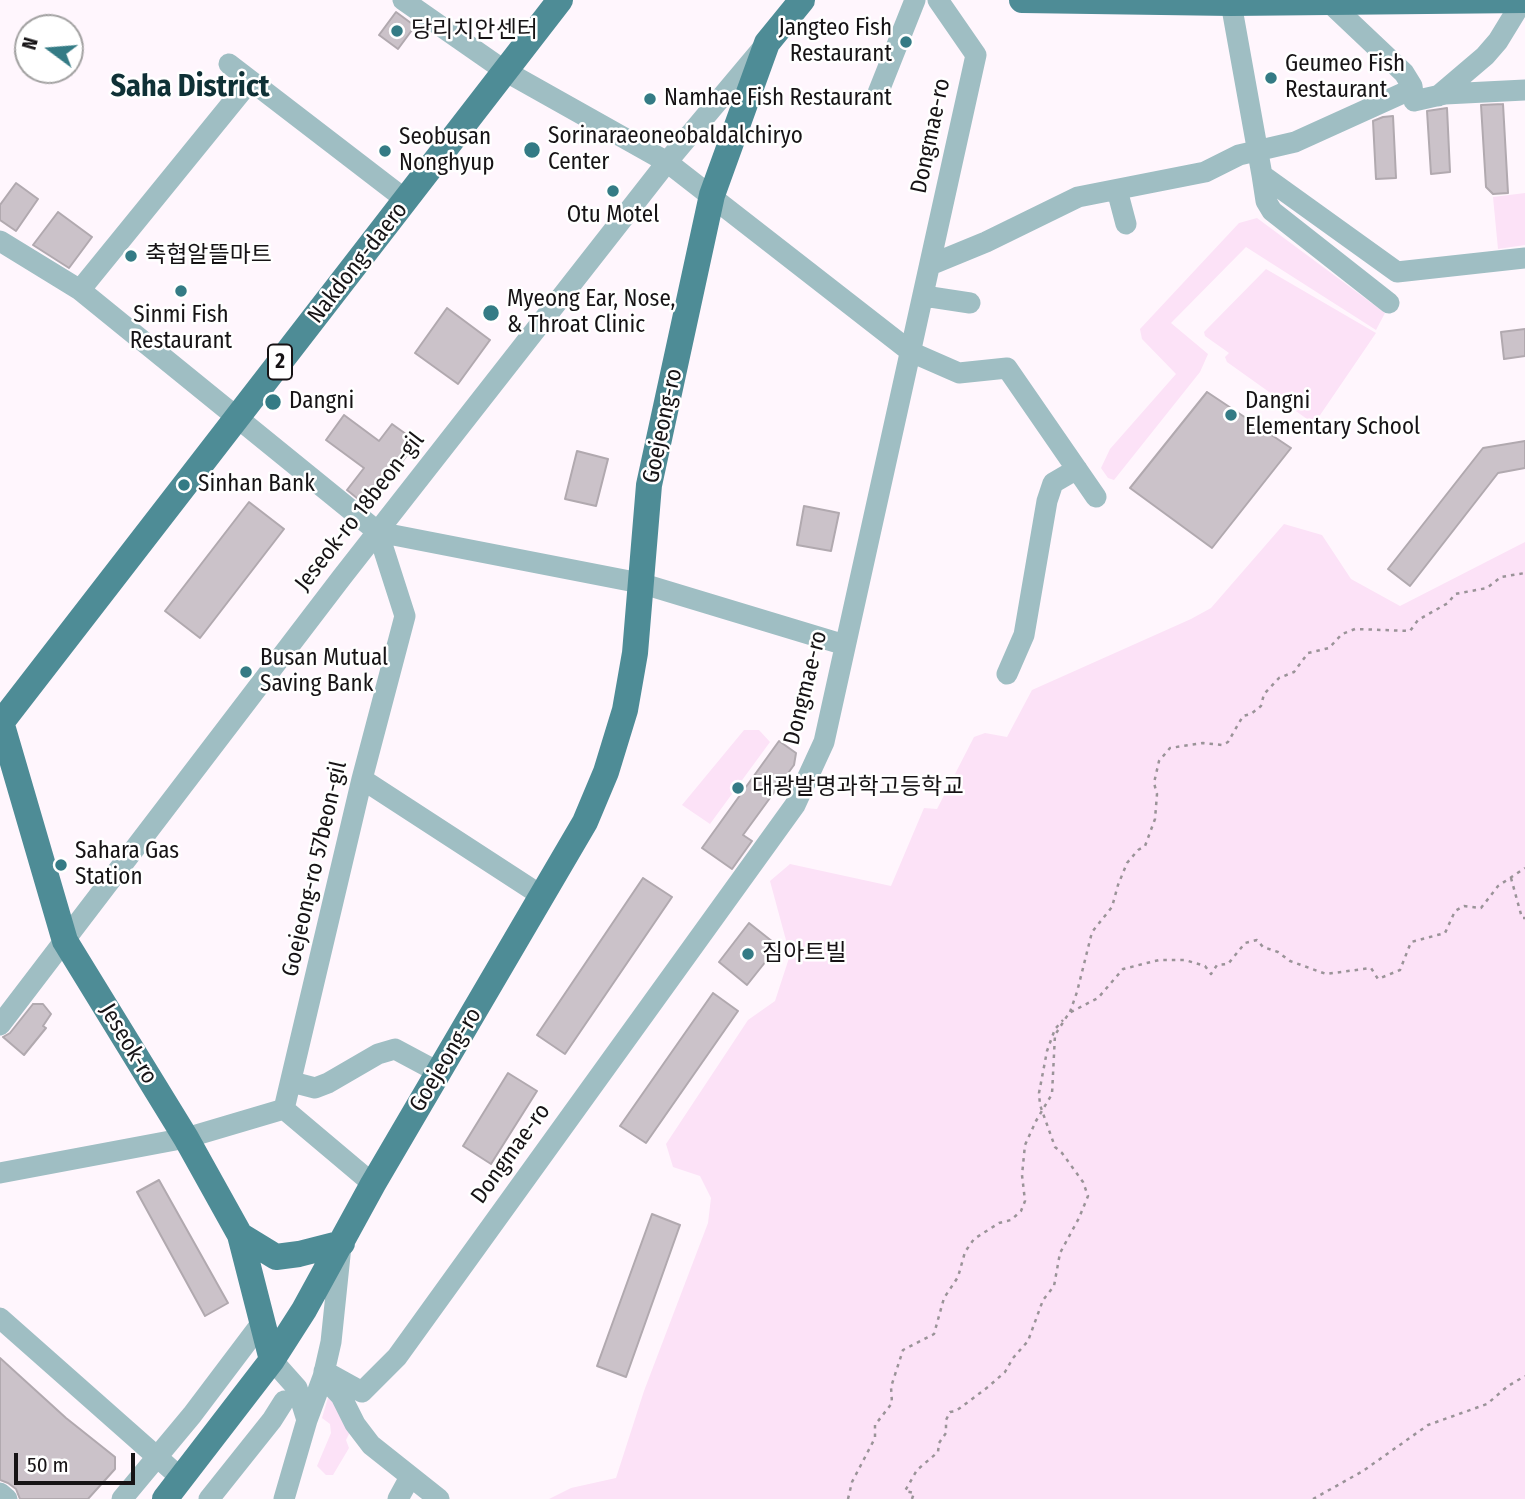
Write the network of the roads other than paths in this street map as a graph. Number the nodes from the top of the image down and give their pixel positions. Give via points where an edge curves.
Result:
1 (403, 0) edge
2 (560, 0) edge
3 (802, 0) edge
4 (915, 0) edge
5 (938, 0) edge
6 (1022, 0) edge
7 (1524, 0) edge
8 (1329, 2) junction
9 (1231, 3) junction
10 (767, 43) junction
11 (229, 64) dead end
12 (505, 71) junction
13 (250, 81) junction
14 (1412, 89) junction
15 (1525, 90) edge
16 (878, 93) dead end
17 (1438, 96) junction
18 (1256, 150) junction
19 (667, 162) junction
20 (1262, 175) junction
21 (1117, 190) junction
22 (712, 195) junction
23 (406, 200) junction
24 (1126, 224) dead end
25 (0, 241) edge
26 (1525, 258) edge
27 (930, 265) junction
28 (80, 290) junction
29 (924, 296) junction
30 (970, 303) dead end
31 (1389, 303) dead end
32 (911, 352) junction
33 (238, 417) junction
34 (1077, 469) junction
35 (1096, 497) dead end
36 (378, 532) junction
37 (640, 583) junction
38 (845, 645) junction
39 (1007, 674) dead end
40 (0, 722) edge
41 (362, 779) junction
42 (542, 896) junction
43 (65, 941) junction
44 (0, 1025) edge
45 (438, 1072) junction
46 (292, 1082) junction
47 (284, 1109) junction
48 (186, 1138) junction
49 (0, 1173) edge
50 (373, 1184) junction
51 (240, 1235) junction
52 (342, 1243) junction
53 (0, 1318) edge
54 (263, 1321) junction
55 (272, 1360) junction
56 (323, 1374) junction
57 (284, 1401) dead end
58 (307, 1420) junction
59 (156, 1457) junction
60 (410, 1477) junction
61 (173, 1489) edge
62 (0, 1493) edge
63 (7, 1499) edge
64 (122, 1499) edge
65 (209, 1499) edge
66 (284, 1499) edge
67 (398, 1499) edge
68 (439, 1499) edge

1 - 12 street
2 - 12 main road, Nakdong-daero / 2
3 - 10 main road, Goejeong-ro
4 - 16 street
5 - 27 street, Dongmae-ro via 976,55
6 - 9 main road
7 - 8 main road
7 - 17 street via 1499,41
8 - 9 main road
8 - 14 street via 1405,73
9 - 18 street
10 - 19 street, Jeseok-ro 18beon-gil
10 - 22 main road, Goejeong-ro
11 - 13 street
12 - 19 street
12 - 23 main road, Nakdong-daero / 2
13 - 23 street
13 - 28 street
14 - 17 street via 1414,101
14 - 18 street via 1295,142
15 - 17 street
18 - 20 street
18 - 21 street via 1205,172
19 - 22 street
19 - 36 street, Jeseok-ro 18beon-gil
20 - 26 street via 1397,272
20 - 31 street via 1272,211
21 - 24 street
21 - 27 street via 1079,197
22 - 32 street
22 - 37 main road, Goejeong-ro via 649,485
23 - 33 main road, Nakdong-daero / 2
25 - 28 street
27 - 29 street, Dongmae-ro
28 - 33 street
29 - 30 street
29 - 32 street, Dongmae-ro
32 - 34 street via 960,373 1007,368
32 - 38 street, Dongmae-ro
33 - 36 street
33 - 40 main road, Nakdong-daero / 2
34 - 35 street
34 - 39 street via 1053,483 1046,501 1024,635
36 - 37 street
36 - 41 street, Goejeong-ro 57beon-gil via 405,616
36 - 43 street, Jeseok-ro 18beon-gil
37 - 38 street
37 - 42 main road, Goejeong-ro via 625,710 606,772
38 - 56 street, Dongmae-ro via 824,742 795,805 397,1357 362,1392
40 - 43 main road, Jeseok-ro
41 - 42 street
41 - 46 street, Goejeong-ro 57beon-gil
42 - 45 main road, Goejeong-ro
43 - 44 street, Jeseok-ro 18beon-gil
43 - 48 main road, Jeseok-ro
45 - 46 street via 395,1049 315,1088
45 - 50 main road, Goejeong-ro
46 - 47 street, Goejeong-ro 57beon-gil
47 - 48 street
47 - 50 street
48 - 49 street
48 - 51 main road, Jeseok-ro
50 - 52 main road, Goejeong-ro
51 - 52 main road via 276,1257
51 - 54 main road, Jeseok-ro
52 - 55 main road, Goejeong-ro
52 - 56 street
53 - 59 street
54 - 55 main road, Jeseok-ro
54 - 59 street
55 - 58 street via 297,1388
55 - 61 main road, Goejeong-ro
56 - 58 street
56 - 60 street via 370,1445
57 - 65 street
58 - 66 street
59 - 61 street
59 - 64 street
60 - 67 street
60 - 68 street
62 - 63 street

